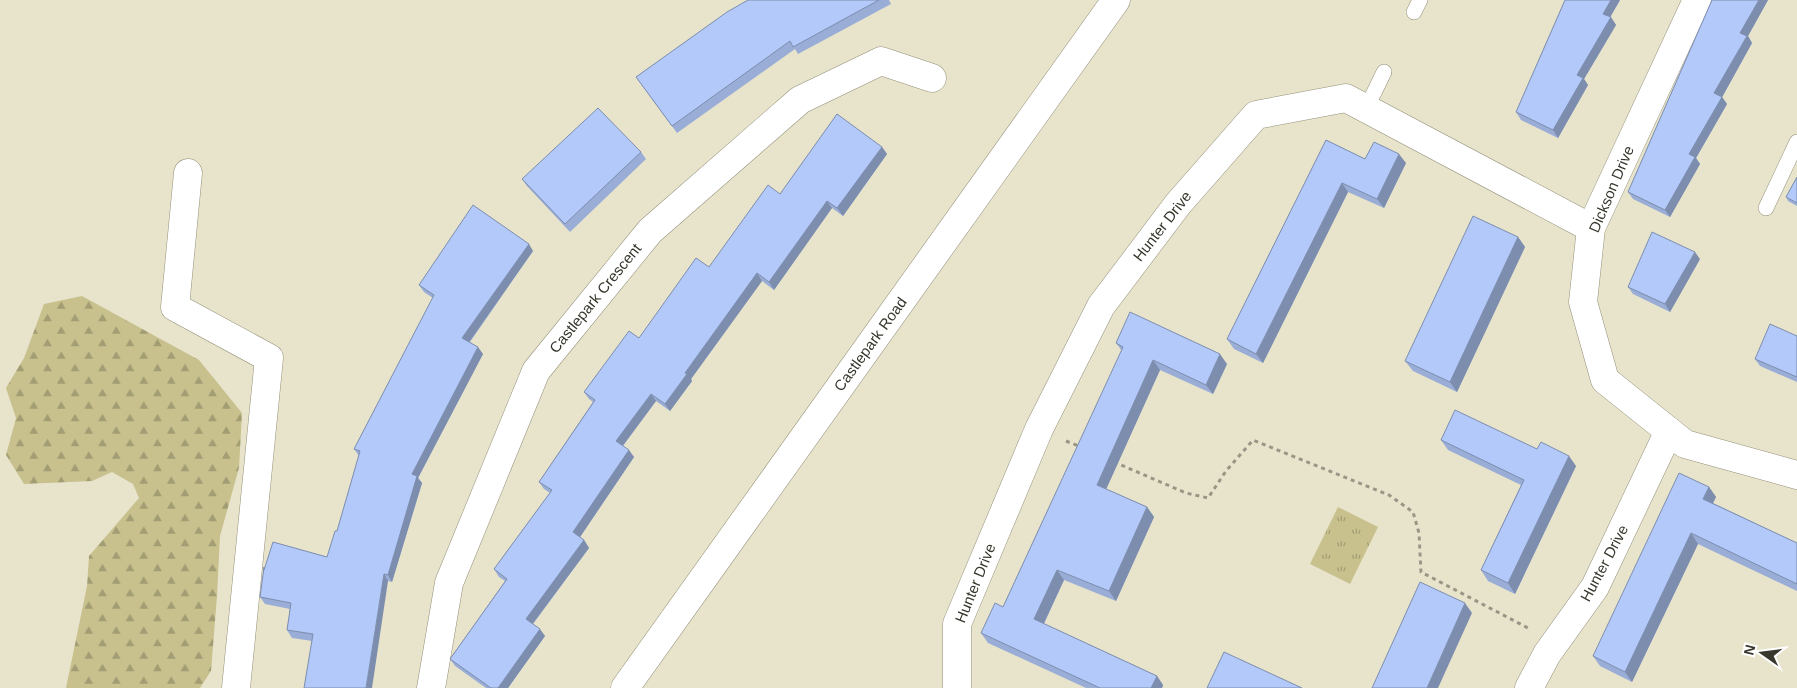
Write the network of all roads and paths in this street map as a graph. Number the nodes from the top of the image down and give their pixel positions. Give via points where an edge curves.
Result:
1 (1116, 0) edge
2 (1697, 0) edge
3 (1384, 72) dead end
4 (932, 78) dead end
5 (1366, 109) junction
6 (1797, 142) edge
7 (188, 173) dead end
8 (1766, 208) dead end
9 (1591, 228) junction
10 (1039, 429) junction
11 (1669, 431) junction
12 (1082, 448) edge
13 (1108, 459) edge
14 (1797, 475) edge
15 (1556, 642) junction
16 (236, 688) edge
17 (431, 688) edge
18 (625, 688) edge
19 (957, 688) edge
20 (1529, 688) edge

1 - 18 street, Castlepark Road
2 - 9 street, Dickson Drive
3 - 5 lane
4 - 17 street, Castlepark Crescent via 881,61 800,100 650,231 536,371 449,583
5 - 9 street, Hunter Drive
5 - 10 street, Hunter Drive via 1346,98 1256,115 1178,204 1101,306
6 - 8 lane
7 - 16 street via 175,307 269,358
9 - 11 street, Dickson Drive via 1583,302 1605,380
10 - 12 path
10 - 19 street, Hunter Drive via 957,624
11 - 14 street, Dickson Drive via 1685,444
11 - 15 street, Hunter Drive via 1595,587
13 - 15 path via 1186,494 1208,498 1253,440 1389,495 1413,512 1419,533 1421,572
15 - 20 street, Hunter Drive

